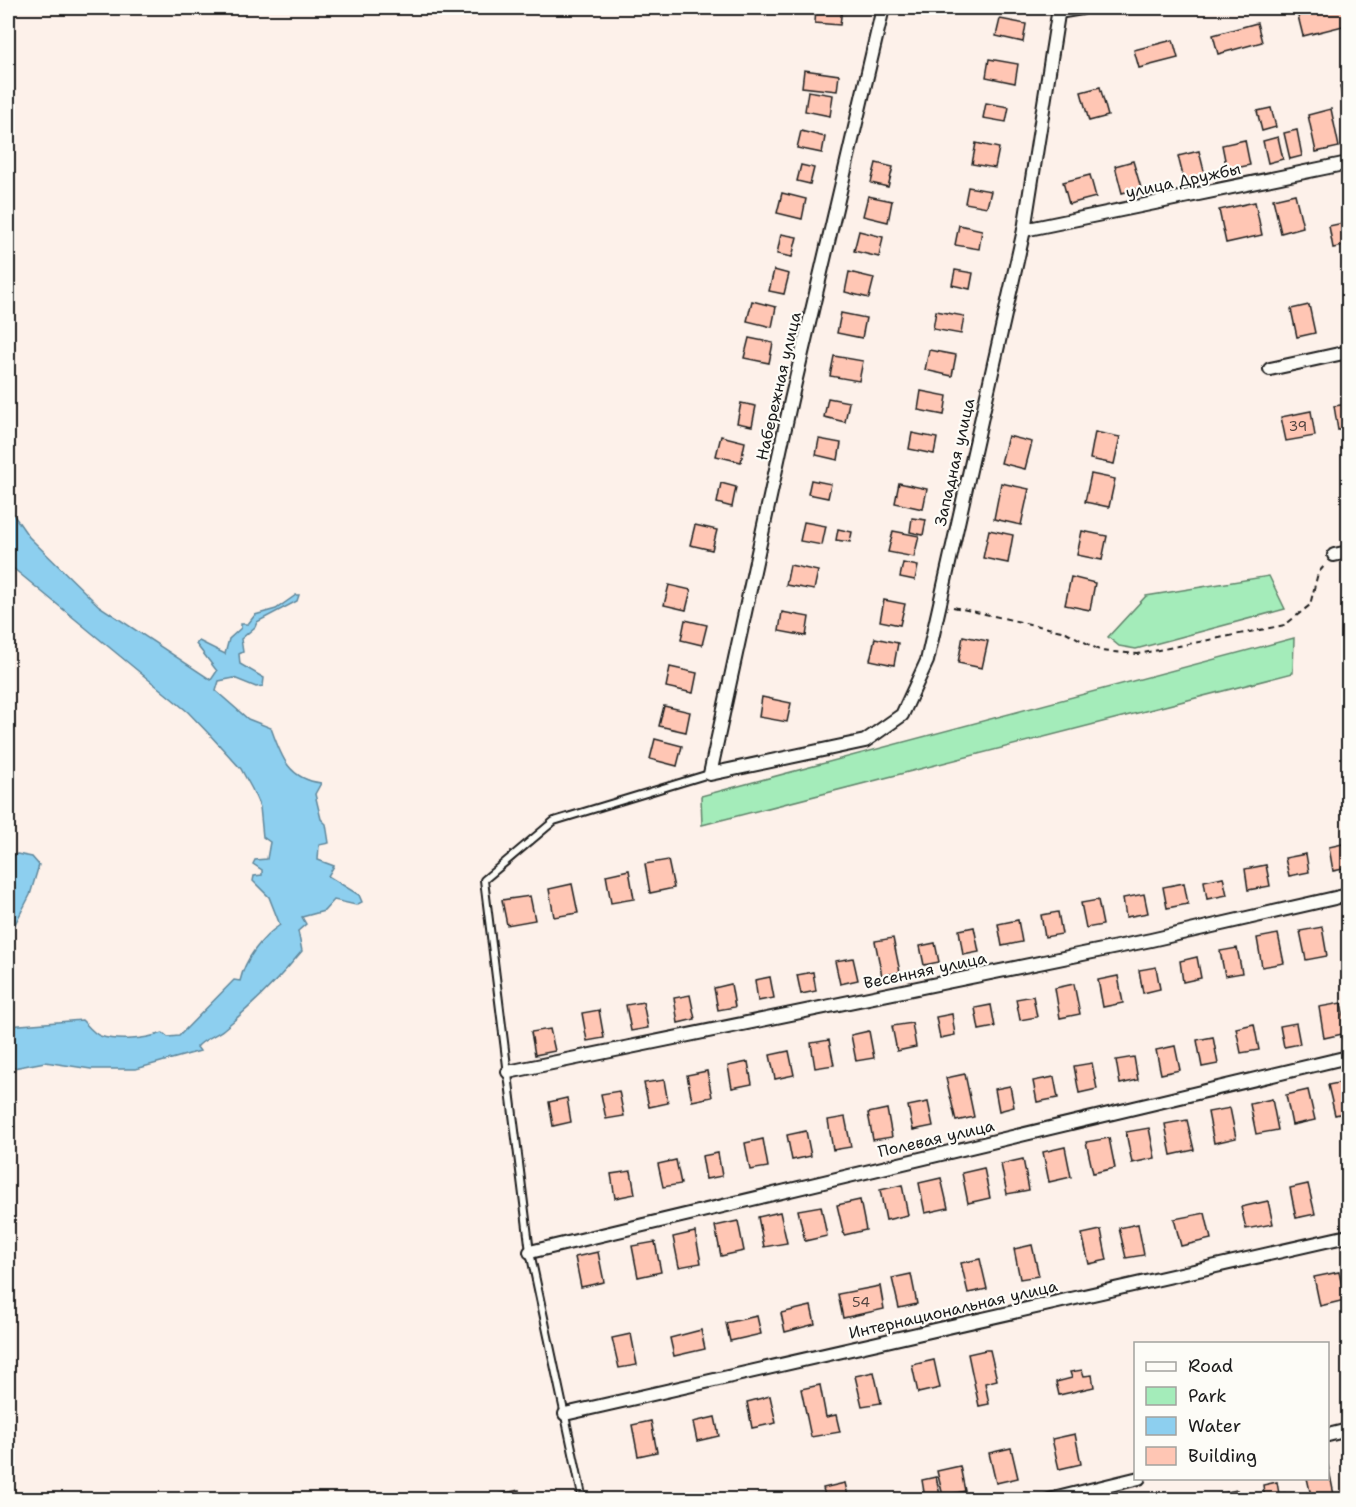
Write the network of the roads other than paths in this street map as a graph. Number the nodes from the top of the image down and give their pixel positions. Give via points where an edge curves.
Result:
1 (883, 8) edge
2 (1082, 8) edge
3 (1059, 10) edge
4 (1348, 162) edge
5 (1024, 230) junction
6 (1348, 352) edge
7 (1270, 369) dead end
8 (1348, 552) edge
9 (1334, 555) road end
10 (710, 774) junction
11 (1348, 895) edge
12 (1348, 1057) edge
13 (508, 1072) junction
14 (1348, 1236) edge
15 (530, 1252) junction
16 (565, 1414) junction
17 (1348, 1430) edge
18 (1329, 1435) edge
19 (1135, 1480) edge
20 (583, 1500) edge
21 (1049, 1500) edge

1 - 10 street, Набережная улица via 791,400
2 - 3 street
3 - 5 street, Западная улица
4 - 5 street, улица Дружбы
5 - 10 street, Западная улица via 927,661 902,715 865,741
6 - 7 street
8 - 9 street
10 - 13 lane via 554,821 484,880
11 - 13 street, Весенняя улица via 1151,940
12 - 15 street, Полевая улица
13 - 15 lane
14 - 16 street, Интернациональная улица
15 - 16 lane
16 - 20 lane
17 - 18 street
19 - 21 street

